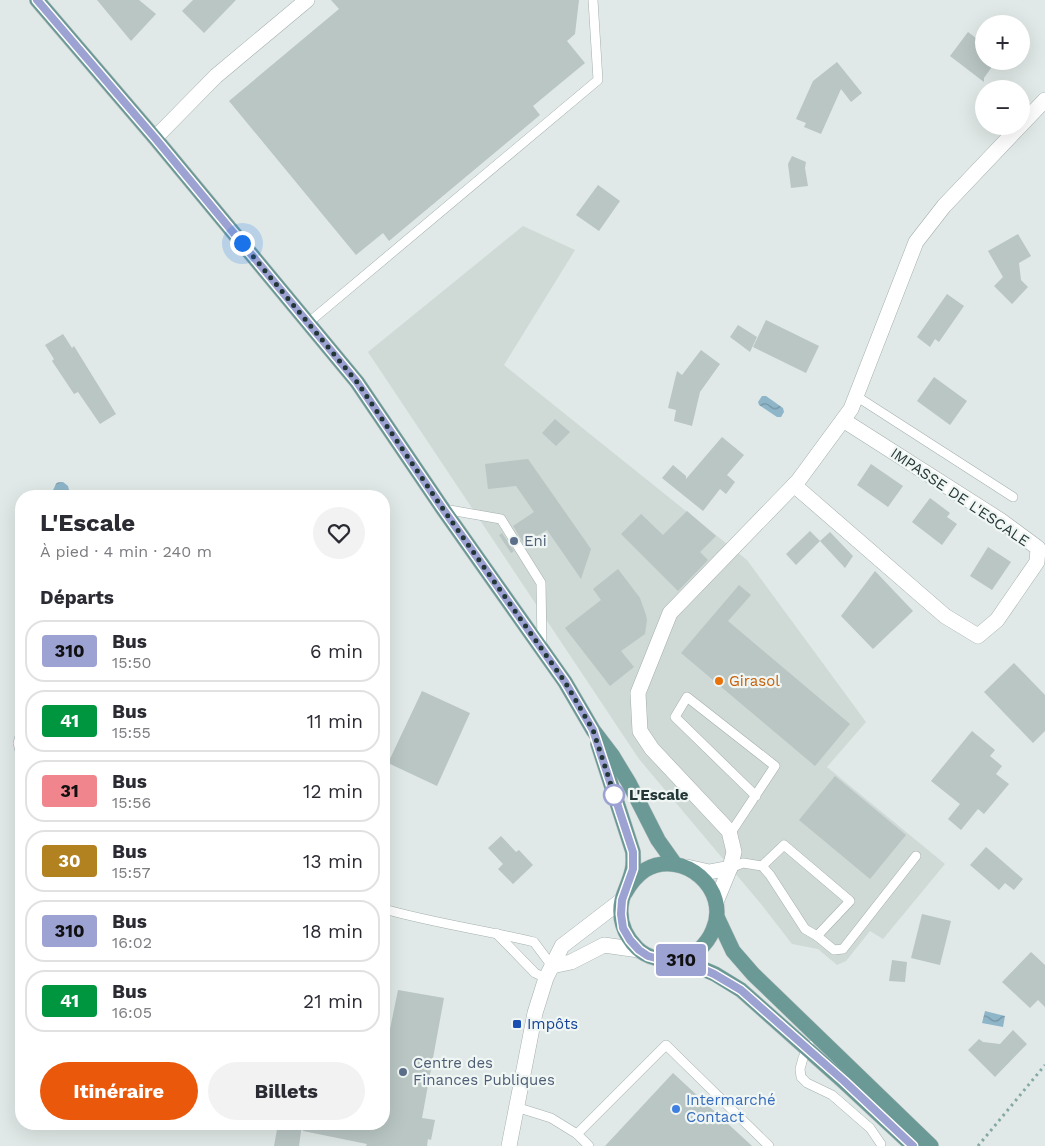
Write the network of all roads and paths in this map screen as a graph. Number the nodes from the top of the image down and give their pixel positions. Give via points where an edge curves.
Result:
1 (37, 0) edge
2 (308, 0) edge
3 (593, 0) edge
4 (1045, 100) edge
5 (1030, 116) edge
6 (1012, 135) edge
7 (155, 138) junction
8 (308, 323) junction
9 (856, 396) junction
10 (843, 420) junction
11 (794, 485) junction
12 (1013, 497) dead end
13 (443, 509) junction
14 (542, 649) junction
15 (593, 730) junction
16 (756, 796) junction
17 (730, 834) junction
18 (916, 856) dead end
19 (677, 865) junction
20 (762, 866) junction
21 (730, 868) junction
22 (623, 896) junction
23 (716, 909) junction
24 (390, 911) edge
25 (496, 932) junction
26 (817, 936) junction
27 (639, 950) junction
28 (680, 959) junction
29 (549, 972) junction
30 (817, 1035) junction
31 (806, 1048) junction
32 (1045, 1064) edge
33 (848, 1075) junction
34 (516, 1107) junction
35 (577, 1134) junction
36 (881, 1144) dead end
37 (509, 1146) edge
38 (589, 1146) edge
39 (769, 1146) edge
40 (913, 1146) edge
41 (931, 1146) edge
42 (978, 1146) edge

1 - 7 main road
2 - 7 street via 216,76
3 - 8 lane via 598,80
4 - 5 street
6 - 9 street via 944,206 916,242
7 - 8 main road
8 - 13 main road via 357,382
9 - 10 street
9 - 12 lane
10 - 11 street
10 - 11 street, IMPASSE DE L'ESCALE via 1000,520 1038,548 1037,562 997,620 978,636 945,616
11 - 17 street via 670,613 638,693 640,731 652,749
13 - 14 main road
13 - 14 lane via 501,519 541,582
14 - 15 main road
15 - 19 main road via 629,783 658,840
15 - 22 main road via 633,852 633,869
16 - 16 lane via 775,766 688,697 675,717
16 - 17 lane
17 - 21 street via 734,852
18 - 26 lane via 843,949 834,950
19 - 21 street via 709,872
19 - 22 main road via 659,865 645,870 633,880
19 - 23 main road via 703,878 711,889
20 - 21 lane via 743,863
20 - 26 lane via 805,929
20 - 26 lane via 784,845 850,901
21 - 23 street
22 - 27 main road via 623,928
22 - 29 street via 562,946
23 - 28 main road via 711,936 694,953
23 - 30 main road via 733,950 753,974
24 - 25 lane
25 - 29 lane via 535,973
25 - 29 lane via 534,942
27 - 28 main road via 659,959
27 - 29 street via 604,945
28 - 31 main road via 741,990
29 - 34 street via 535,1013
30 - 31 lane
30 - 33 main road
31 - 33 main road
31 - 36 lane via 801,1077 832,1095 870,1128
32 - 42 path
33 - 40 main road
33 - 41 main road
34 - 35 lane via 551,1118
34 - 37 street
35 - 38 lane
35 - 39 lane via 666,1045

